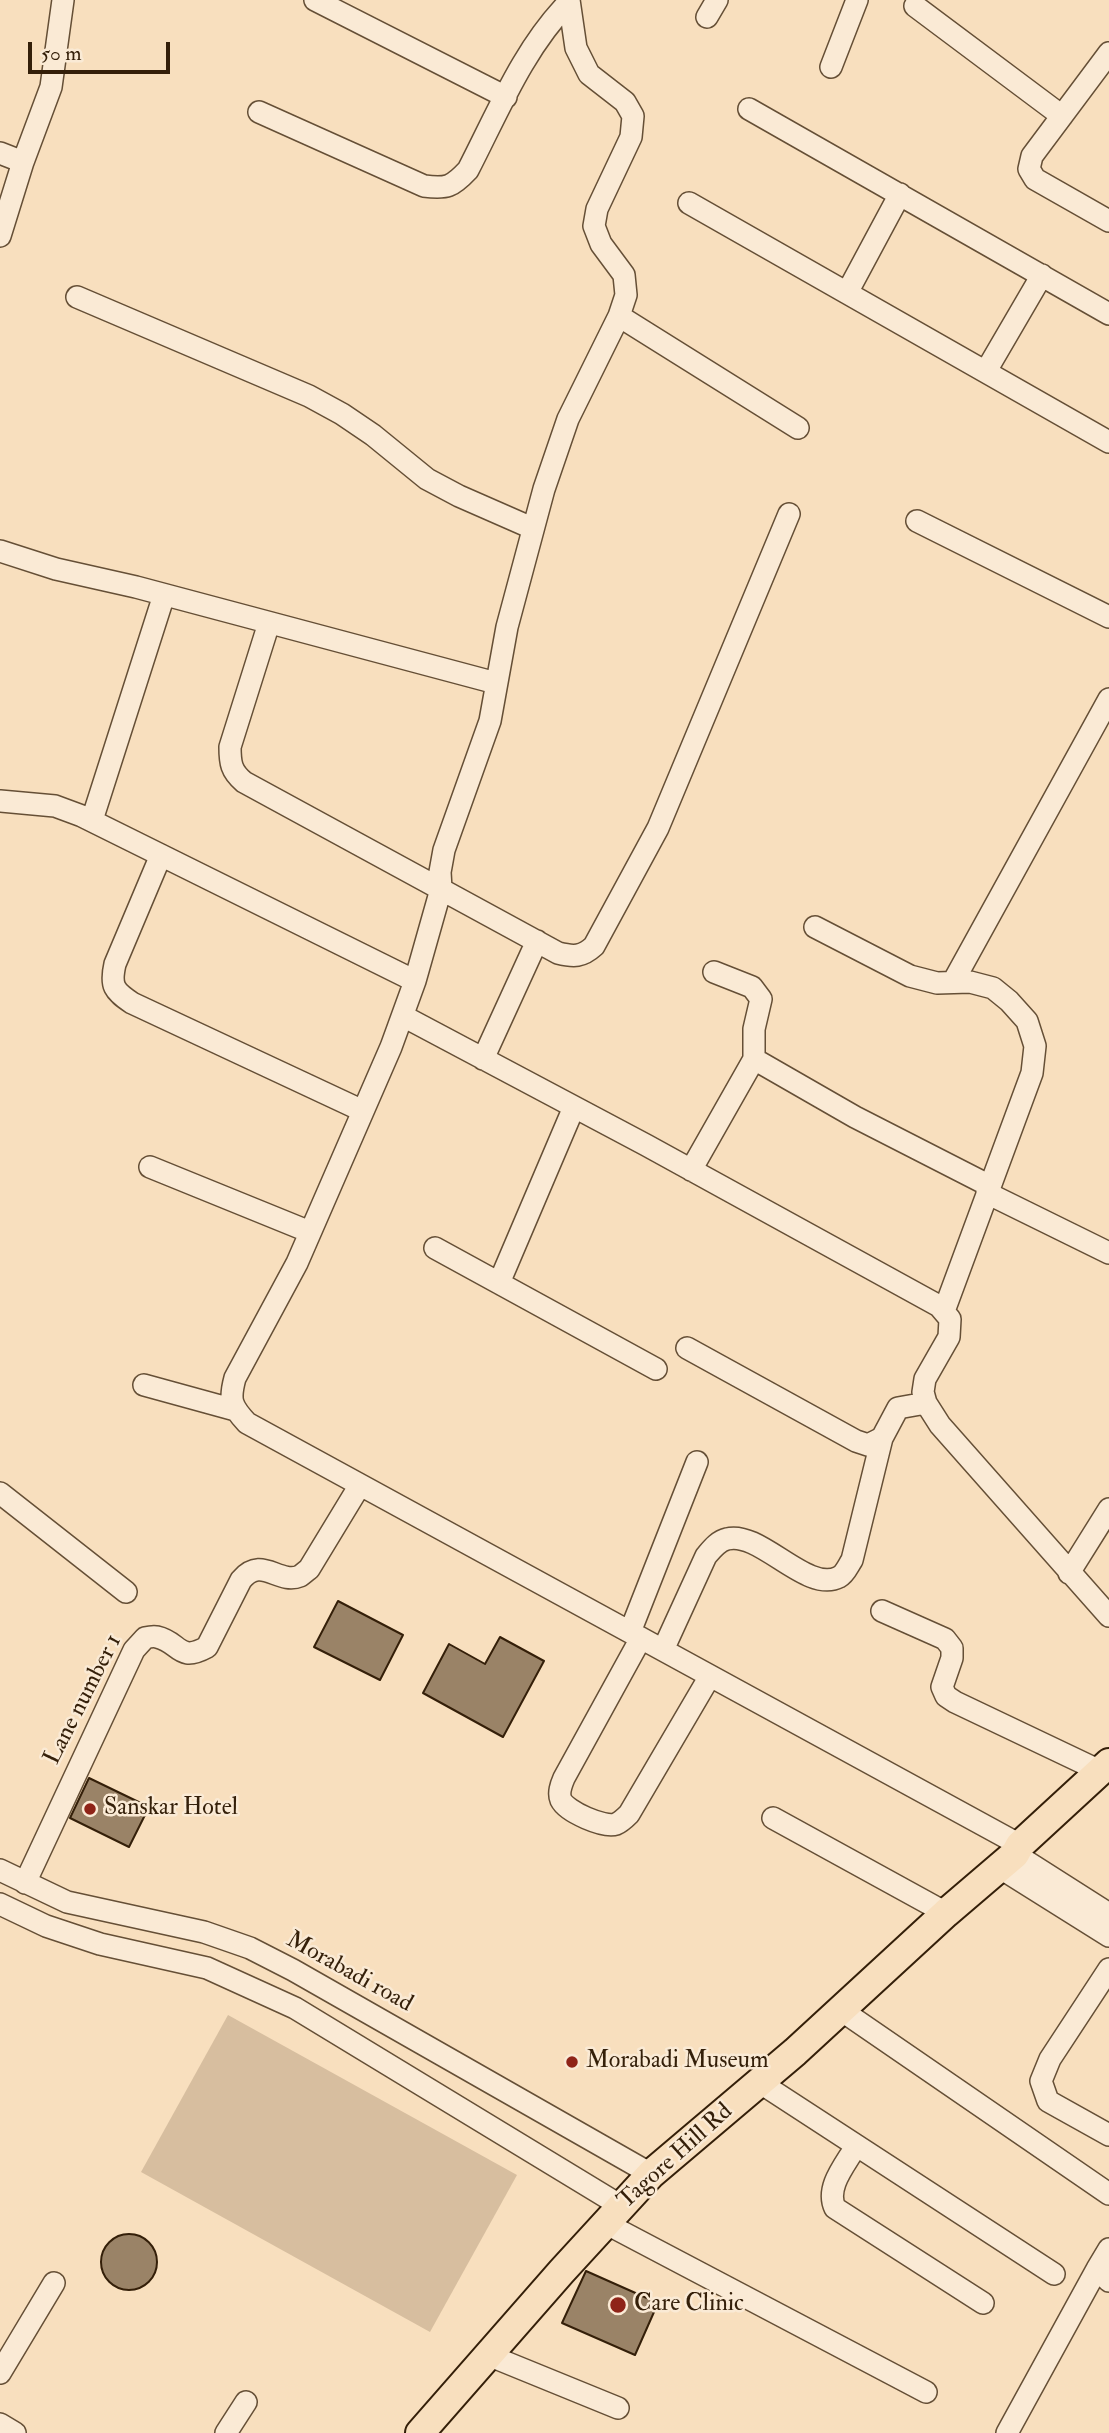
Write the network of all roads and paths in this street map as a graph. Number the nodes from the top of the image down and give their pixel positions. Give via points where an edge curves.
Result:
1 (63, 0) edge
2 (315, 0) edge
3 (857, 0) edge
4 (569, 1) edge
5 (915, 6) dead end
6 (1109, 53) edge
7 (831, 67) dead end
8 (506, 97) junction
9 (749, 109) dead end
10 (260, 112) dead end
11 (1062, 116) junction
12 (0, 153) edge
13 (23, 162) junction
14 (900, 194) junction
15 (689, 203) dead end
16 (1109, 221) edge
17 (0, 236) edge
18 (1042, 275) junction
19 (848, 291) junction
20 (76, 297) dead end
21 (1109, 314) edge
22 (619, 316) junction
23 (986, 371) junction
24 (798, 428) dead end
25 (1109, 442) edge
26 (789, 514) dead end
27 (917, 521) dead end
28 (532, 528) junction
29 (0, 551) edge
30 (164, 595) junction
31 (1109, 617) edge
32 (269, 622) junction
33 (496, 683) junction
34 (1109, 699) edge
35 (0, 801) edge
36 (92, 820) junction
37 (161, 855) junction
38 (441, 889) junction
39 (815, 927) dead end
40 (537, 941) junction
41 (714, 972) dead end
42 (415, 981) junction
43 (953, 982) junction
44 (403, 1016) junction
45 (483, 1059) junction
46 (754, 1059) junction
47 (574, 1107) junction
48 (363, 1111) junction
49 (150, 1167) dead end
50 (691, 1170) junction
51 (989, 1190) junction
52 (310, 1232) junction
53 (435, 1248) dead end
54 (1109, 1253) edge
55 (499, 1283) junction
56 (944, 1311) junction
57 (687, 1348) dead end
58 (656, 1369) dead end
59 (144, 1385) dead end
60 (926, 1403) junction
61 (235, 1410) junction
62 (882, 1438) junction
63 (697, 1462) dead end
64 (360, 1485) junction
65 (0, 1493) edge
66 (1109, 1509) edge
67 (1069, 1573) junction
68 (126, 1592) dead end
69 (882, 1611) dead end
70 (1109, 1616) edge
71 (635, 1635) junction
72 (663, 1650) junction
73 (710, 1676) junction
74 (1104, 1767) edge
75 (773, 1818) dead end
76 (1011, 1855) junction
77 (0, 1870) edge
78 (26, 1883) junction
79 (0, 1904) edge
80 (946, 1913) junction
81 (1109, 1914) edge
82 (1109, 1936) edge
83 (1109, 1969) edge
84 (841, 2010) junction
85 (759, 2082) junction
86 (1109, 2135) edge
87 (856, 2146) junction
88 (650, 2174) junction
89 (1109, 2194) edge
90 (613, 2215) junction
91 (1109, 2249) edge
92 (1054, 2274) dead end
93 (1103, 2275) edge
94 (54, 2283) dead end
95 (983, 2303) dead end
96 (488, 2355) junction
97 (0, 2374) edge
98 (926, 2392) dead end
99 (246, 2402) dead end
100 (618, 2408) dead end
101 (0, 2424) edge
102 (15, 2433) edge
103 (226, 2433) edge
104 (420, 2433) edge
105 (1007, 2433) edge

1 - 13 street via 51,86
2 - 8 street
3 - 7 street
4 - 8 street via 534,44
4 - 22 street via 576,48 589,74 625,102 633,116 631,137 597,209 594,226 600,244 624,275 626,295
5 - 11 street
6 - 11 street
8 - 10 street via 468,170 454,186 438,188 424,186
9 - 14 street
11 - 16 street via 1032,156 1028,169 1035,179
12 - 13 street
13 - 17 street
14 - 18 street
14 - 19 street
15 - 19 street
18 - 21 street
18 - 23 street
19 - 23 street
20 - 28 street via 309,396 373,435 427,479
22 - 24 street
22 - 28 street via 568,419
23 - 25 street
26 - 40 street via 658,828 594,946 573,957
27 - 31 street
28 - 33 street
29 - 30 street
30 - 32 street
30 - 36 street
32 - 33 street
32 - 38 street via 230,747 234,774
33 - 38 street via 490,721 444,850
34 - 43 street
35 - 36 street via 55,806
36 - 37 street
37 - 42 street
37 - 48 street via 115,964 111,978 117,992
38 - 40 street
38 - 42 street
39 - 43 street via 910,976
40 - 45 street
41 - 46 street via 752,987 761,999
42 - 44 street
43 - 51 street via 993,988 1027,1021 1035,1046 1032,1073
44 - 45 street
44 - 48 street
45 - 47 street
46 - 50 street
46 - 51 street
47 - 50 street
47 - 55 street
48 - 52 street
49 - 52 street
50 - 56 street
51 - 54 street
51 - 56 street
52 - 61 street via 235,1378 231,1394
53 - 55 street
55 - 58 street
56 - 60 street via 950,1319 949,1337 925,1380
57 - 62 street via 856,1441 868,1444
59 - 61 street
60 - 62 street via 898,1408
60 - 67 street
61 - 64 street via 247,1423
62 - 72 street via 852,1560 842,1576 830,1580 812,1576 745,1540 728,1538 706,1556
63 - 71 street
64 - 71 street
64 - 78 street, Lane number 1 via 309,1569 299,1576 258,1569 248,1572 207,1647 184,1653 157,1637 145,1637 134,1650
65 - 68 street
66 - 67 street
67 - 70 street
69 - 74 street via 945,1639 952,1648 942,1687 946,1696
71 - 72 street
71 - 73 street via 560,1787 566,1807 606,1825 618,1824 629,1814
72 - 73 street
73 - 76 street
74 - 76 main road, Tagore Hill Rd
75 - 80 street
76 - 80 main road, Tagore Hill Rd
76 - 81 street
76 - 82 street
77 - 78 street, Morabadi road
78 - 88 street, Morabadi road via 67,1902 204,1932 250,1948
79 - 90 street via 100,1944 207,1968 284,2002
80 - 84 main road, Tagore Hill Rd
83 - 86 street via 1050,2059 1041,2081 1048,2101
84 - 85 main road, Tagore Hill Rd
84 - 89 street
85 - 87 street
85 - 88 main road, Tagore Hill Rd
87 - 92 street
87 - 95 street via 832,2189 830,2199 835,2208
88 - 90 main road, Tagore Hill Rd
90 - 96 main road, Tagore Hill Rd
90 - 98 street
91 - 93 street
93 - 105 street
94 - 97 street
96 - 100 street
96 - 104 main road, Tagore Hill Rd
99 - 103 street
101 - 102 street

